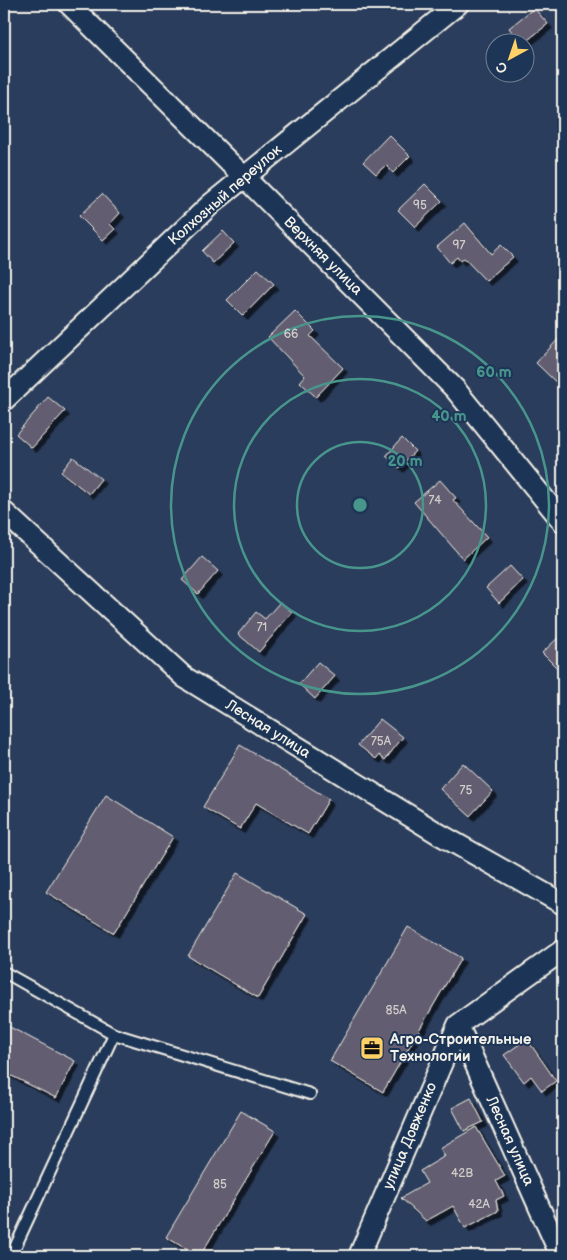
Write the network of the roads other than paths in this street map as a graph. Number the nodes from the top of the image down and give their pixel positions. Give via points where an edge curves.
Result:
1 (69, 4) edge
2 (458, 4) edge
3 (244, 177) junction
4 (4, 400) edge
5 (4, 512) edge
6 (563, 522) edge
7 (563, 904) edge
8 (563, 950) edge
9 (4, 972) edge
10 (458, 1025) junction
11 (114, 1034) junction
12 (310, 1094) dead end
13 (11, 1256) edge
14 (359, 1256) edge
15 (561, 1256) edge

1 - 3 street, Верхняя улица
2 - 3 street, Колхозный переулок
3 - 4 street, Колхозный переулок via 211,204
3 - 6 street, Верхняя улица via 455,389
5 - 7 street, Лесная улица via 184,677 439,834
8 - 10 street
9 - 11 lane
10 - 14 street, улица Довженко
10 - 15 street, Лесная улица
11 - 12 lane
11 - 13 lane

